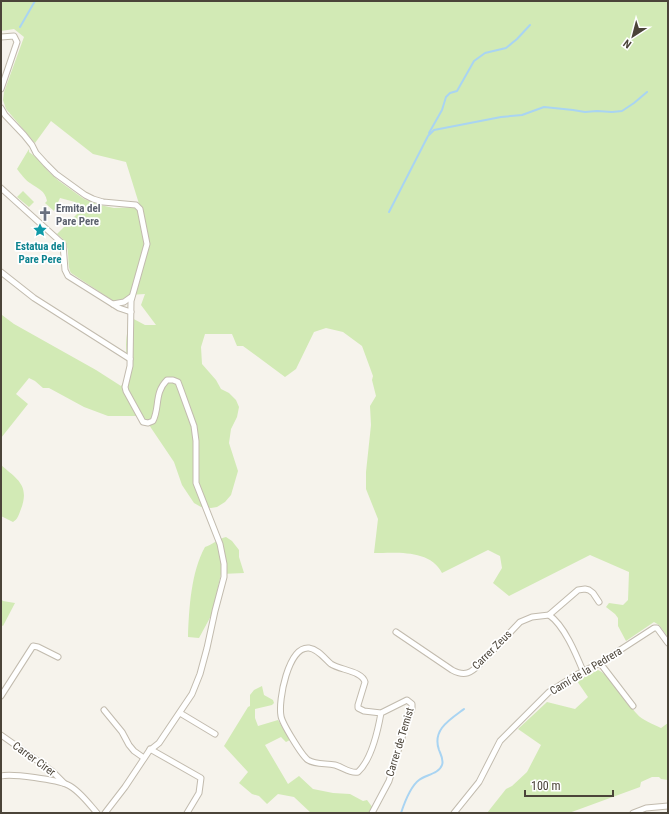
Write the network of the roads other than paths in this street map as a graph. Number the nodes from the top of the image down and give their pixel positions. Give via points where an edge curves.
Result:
1 (1, 37) edge
2 (1, 89) edge
3 (1, 108) edge
4 (1, 188) edge
5 (1, 272) edge
6 (131, 297) junction
7 (112, 304) junction
8 (131, 312) junction
9 (130, 359) junction
10 (599, 602) dead end
11 (549, 615) junction
12 (396, 632) dead end
13 (668, 643) edge
14 (58, 657) dead end
15 (600, 663) junction
16 (583, 671) junction
17 (1, 696) edge
18 (633, 706) dead end
19 (104, 710) dead end
20 (180, 713) junction
21 (380, 713) junction
22 (214, 734) dead end
23 (1, 735) edge
24 (150, 749) junction
25 (144, 758) junction
26 (1, 776) edge
27 (65, 784) junction
28 (668, 806) edge
29 (97, 813) edge
30 (105, 813) edge
31 (187, 813) edge
32 (372, 813) edge
33 (454, 813) edge
34 (633, 813) edge

1 - 2 street via 14,36 17,42
3 - 6 street via 41,159 65,181 93,199 136,205 140,209 147,244
4 - 7 street via 63,244 65,270 68,276
5 - 9 street via 34,298
6 - 7 street via 124,302
6 - 8 street
7 - 8 street
8 - 9 street
9 - 20 street via 130,372 125,387 143,422 152,421 155,416 159,390 167,380 178,382 182,390 194,426 196,483 224,559 224,577 200,674 192,694
10 - 11 street via 591,591 582,589
11 - 12 street, Carrer Zeus via 532,617 520,622 472,671 460,674
11 - 16 street via 554,618 571,644
13 - 15 street, Camí de la Pedrera via 657,628 654,628
14 - 17 street via 33,646
15 - 16 street, Camí de la Pedrera
15 - 18 street, Camí de la Pedrera
16 - 33 street, Camí de la Pedrera via 549,692 500,741 479,782
19 - 25 street via 129,745
20 - 22 street
20 - 24 street via 159,743
21 - 21 street via 371,748 358,772 308,760 287,730 280,709 288,669 298,652 311,648 337,667 361,675 365,682 358,708 364,712
21 - 32 street, Carrer de Temist via 407,700 413,705 389,781
23 - 27 street, Carrer Cirer via 52,771
24 - 25 street
24 - 31 street via 201,778 199,793
25 - 30 street
26 - 27 street via 11,775
27 - 29 street, Carrer Cirer
28 - 34 street via 646,808

